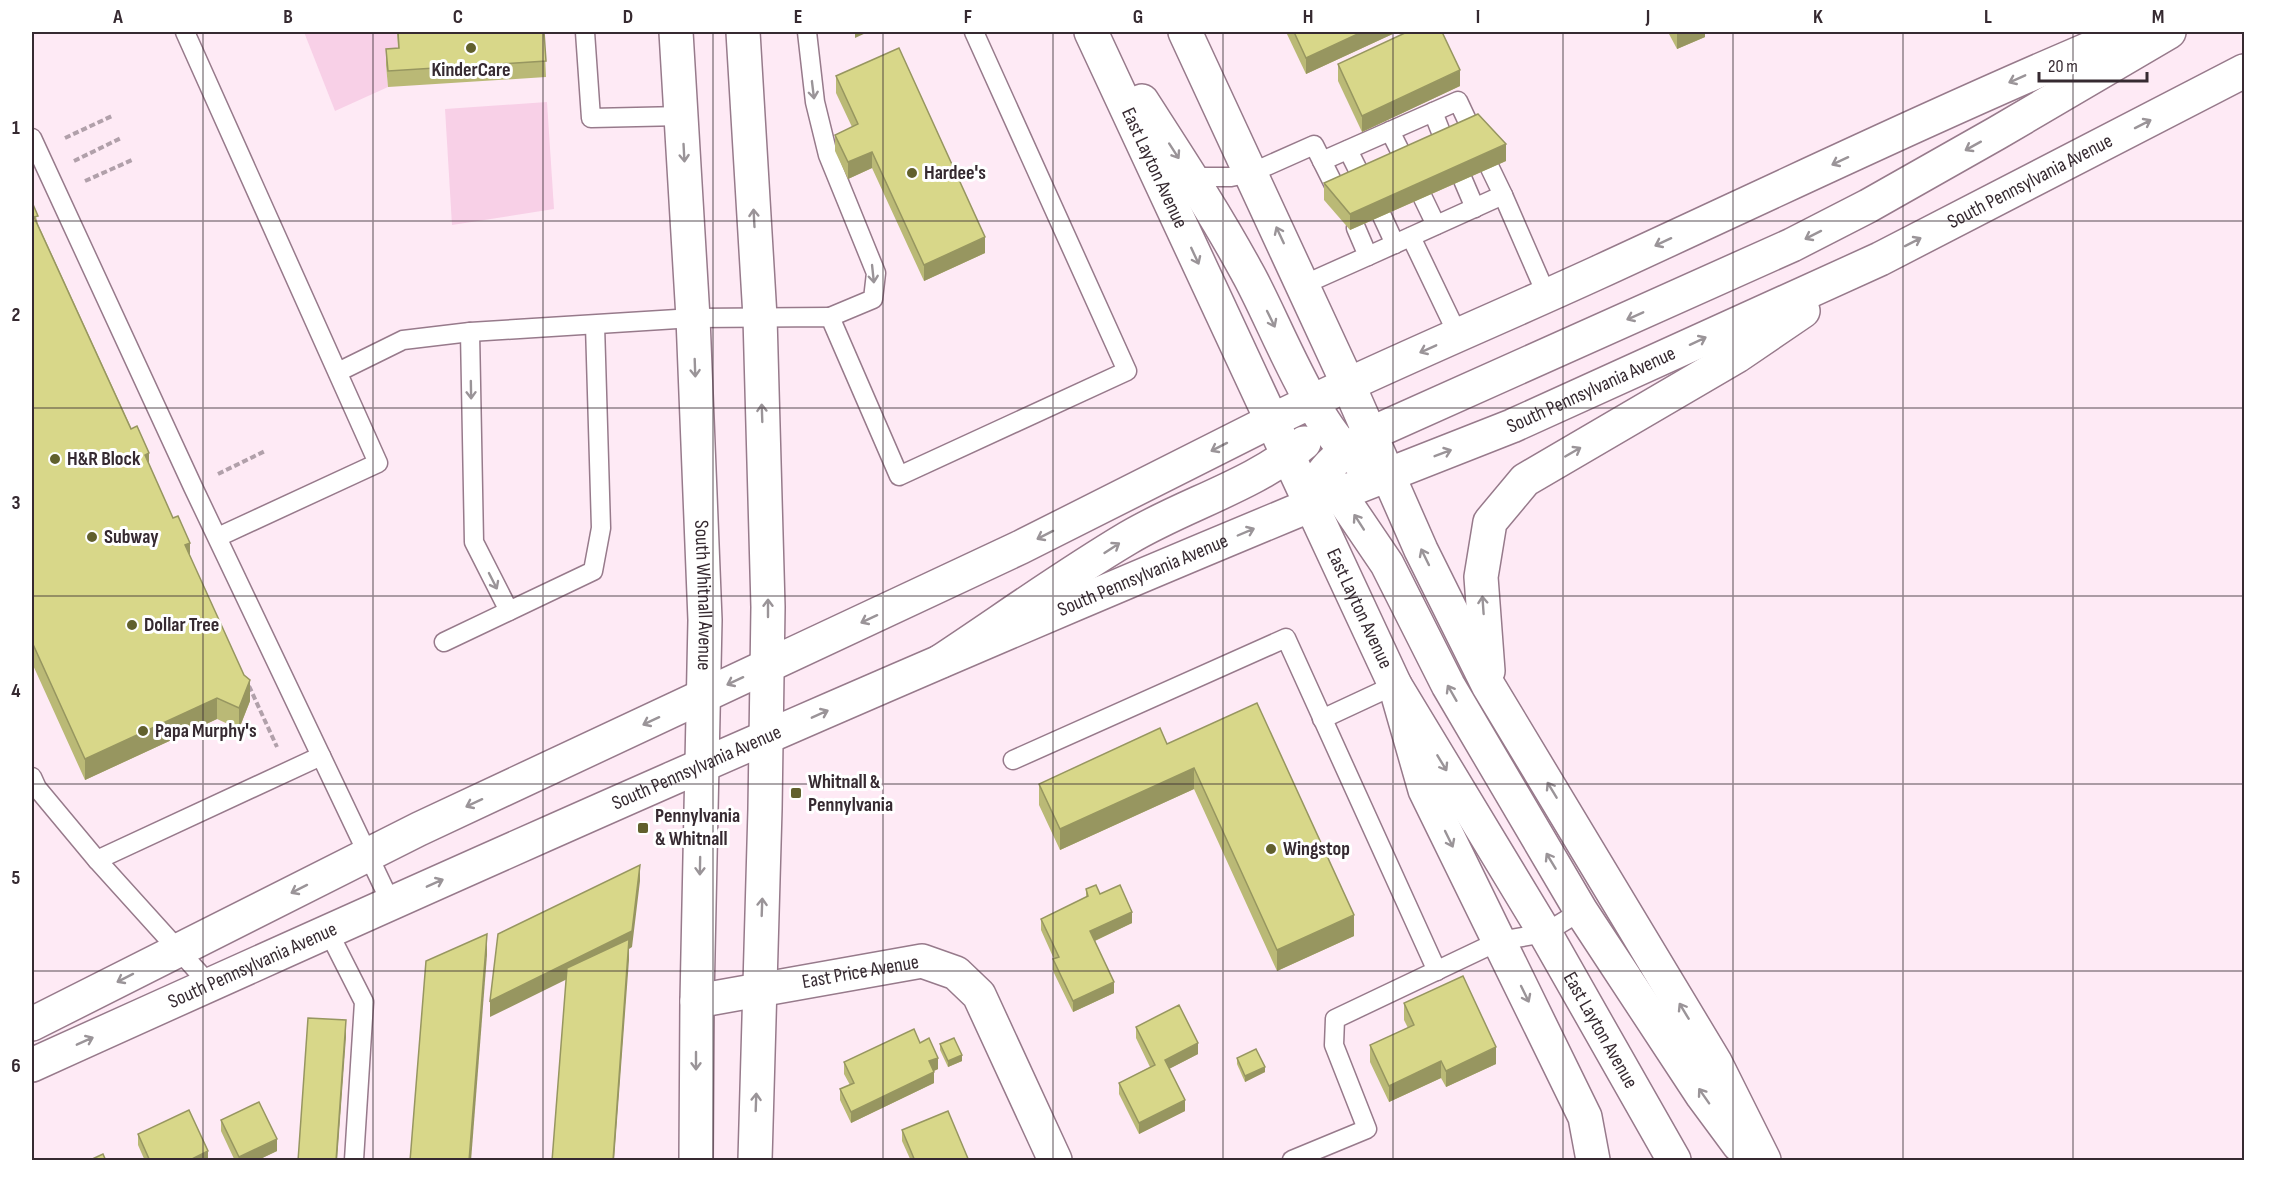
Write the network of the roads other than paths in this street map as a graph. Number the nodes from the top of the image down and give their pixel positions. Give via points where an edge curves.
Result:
1 (185, 32) edge
2 (585, 32) edge
3 (676, 32) edge
4 (743, 32) edge
5 (807, 32) edge
6 (974, 32) edge
7 (1094, 32) edge
8 (1185, 32) edge
9 (2129, 32) edge
10 (2169, 32) edge
11 (2244, 71) edge
12 (1432, 112) junction
13 (682, 116) junction
14 (1390, 131) junction
15 (1473, 133) edge
16 (32, 138) edge
17 (1446, 145) edge
18 (1348, 150) junction
19 (1322, 161) junction
20 (1406, 163) edge
21 (1490, 168) edge
22 (1251, 173) junction
23 (1191, 177) junction
24 (1462, 180) edge
25 (1364, 182) edge
26 (1338, 193) edge
27 (1503, 195) junction
28 (1423, 198) edge
29 (1475, 208) junction
30 (1382, 216) edge
31 (1436, 225) junction
32 (1356, 228) edge
33 (1403, 240) junction
34 (1368, 256) junction
35 (1880, 259) junction
36 (1303, 285) junction
37 (1547, 296) junction
38 (760, 317) junction
39 (830, 317) junction
40 (693, 318) junction
41 (595, 326) junction
42 (470, 332) junction
43 (1458, 335) junction
44 (338, 372) junction
45 (1348, 384) junction
46 (1271, 421) junction
47 (1307, 431) junction
48 (1339, 471) junction
49 (1388, 474) junction
50 (218, 537) junction
51 (509, 611) junction
52 (444, 642) dead end
53 (941, 661) junction
54 (767, 667) junction
55 (1395, 685) junction
56 (1488, 685) junction
57 (704, 696) junction
58 (1322, 719) junction
59 (766, 738) junction
60 (321, 756) junction
61 (1013, 760) dead end
62 (702, 766) junction
63 (32, 777) edge
64 (368, 855) junction
65 (97, 860) junction
66 (391, 903) junction
67 (1581, 911) junction
68 (328, 931) junction
69 (1545, 933) junction
70 (1499, 941) junction
71 (178, 950) junction
72 (1437, 971) junction
73 (210, 985) junction
74 (760, 990) junction
75 (697, 1001) junction
76 (32, 1024) edge
77 (32, 1065) edge
78 (354, 1161) edge
79 (696, 1161) edge
80 (755, 1161) edge
81 (1054, 1161) edge
82 (1292, 1161) edge
83 (1593, 1161) edge
84 (1674, 1161) edge
85 (1751, 1161) edge
86 (1764, 1161) edge

1 - 44 lane
2 - 13 lane via 591,118
3 - 13 main road, South Whitnall Avenue
38 -> 4 main road
5 -> 39 lane via 815,102 828,156 876,273 873,300
6 - 39 lane via 1127,371 899,476
7 -> 23 main road
7 -> 46 main road, East Layton Avenue
8 - 22 main road, East Layton Avenue
9 -> 37 main road
10 -> 48 main road via 1868,206
35 -> 11 main road, South Pennsylvania Avenue
12 - 14 lane
12 - 15 lane via 1458,100
12 - 17 lane
13 -> 40 main road, South Whitnall Avenue
14 - 18 lane
14 - 20 lane
16 - 50 lane
18 - 19 lane
18 - 25 lane
19 - 22 lane via 1314,145
19 - 26 lane
21 - 27 lane
22 - 23 lane
36 -> 22 main road, East Layton Avenue
23 -> 47 main road via 1249,274
24 - 29 lane
27 - 29 lane
27 - 37 lane
28 - 31 lane
29 - 31 lane
30 - 33 lane
31 - 33 lane
32 - 34 lane
33 - 34 lane
33 - 43 lane
34 - 36 lane
49 -> 35 main road, South Pennsylvania Avenue via 1512,426
56 -> 35 main road via 1481,577 1490,522 1525,480 1737,356
36 - 45 main road, East Layton Avenue
37 - 43 main road
38 - 39 lane
38 - 40 lane
54 -> 38 main road
40 - 41 lane
40 -> 57 main road, South Whitnall Avenue via 705,620
41 - 42 lane
41 - 51 lane via 601,528 593,571
42 - 44 lane via 403,340
42 -> 51 lane via 474,542
43 -> 45 main road
44 - 50 lane via 378,463
45 - 47 main road
45 - 48 main road, East Layton Avenue
46 - 47 main road, East Layton Avenue
46 - 47 main road
46 -> 54 main road via 1021,548
47 - 48 main road, East Layton Avenue
47 - 48 main road
53 -> 47 main road via 1128,538 1264,471
48 - 49 main road, South Pennsylvania Avenue
48 - 49 main road, East Layton Avenue
53 -> 48 main road, South Pennsylvania Avenue
48 - 55 main road, East Layton Avenue
67 -> 48 main road via 1448,685
56 -> 49 main road, East Layton Avenue
50 - 60 lane
51 - 52 lane
59 -> 53 main road, South Pennsylvania Avenue
54 -> 57 main road
54 - 59 main road
55 - 58 lane
55 -> 69 main road, East Layton Avenue
55 -> 70 main road via 1425,790
86 -> 56 main road, East Layton Avenue via 1714,1062
57 - 62 main road, South Whitnall Avenue
57 -> 64 main road
58 - 61 lane via 1286,638
58 - 72 lane
59 - 62 main road, South Pennsylvania Avenue
74 -> 59 main road
60 - 64 lane
60 - 65 lane
66 -> 62 main road, South Pennsylvania Avenue
62 -> 75 main road, South Whitnall Avenue
63 - 65 lane
64 - 66 lane
64 -> 71 main road
65 - 71 lane
66 - 68 main road, South Pennsylvania Avenue
67 - 69 lane
85 -> 67 main road via 1702,1095
68 - 73 main road, South Pennsylvania Avenue
68 - 78 lane via 364,1002
69 - 70 lane
69 - 84 main road, East Layton Avenue
70 - 72 lane
70 -> 83 main road via 1586,1117
71 - 73 lane
71 -> 76 main road
72 - 82 lane via 1335,1019 1334,1045 1367,1129
77 -> 73 main road, South Pennsylvania Avenue
74 - 75 main road, East Price Avenue
80 -> 74 main road
74 - 81 main road, East Price Avenue via 922,961 956,973 979,995
75 -> 79 main road, South Whitnall Avenue

